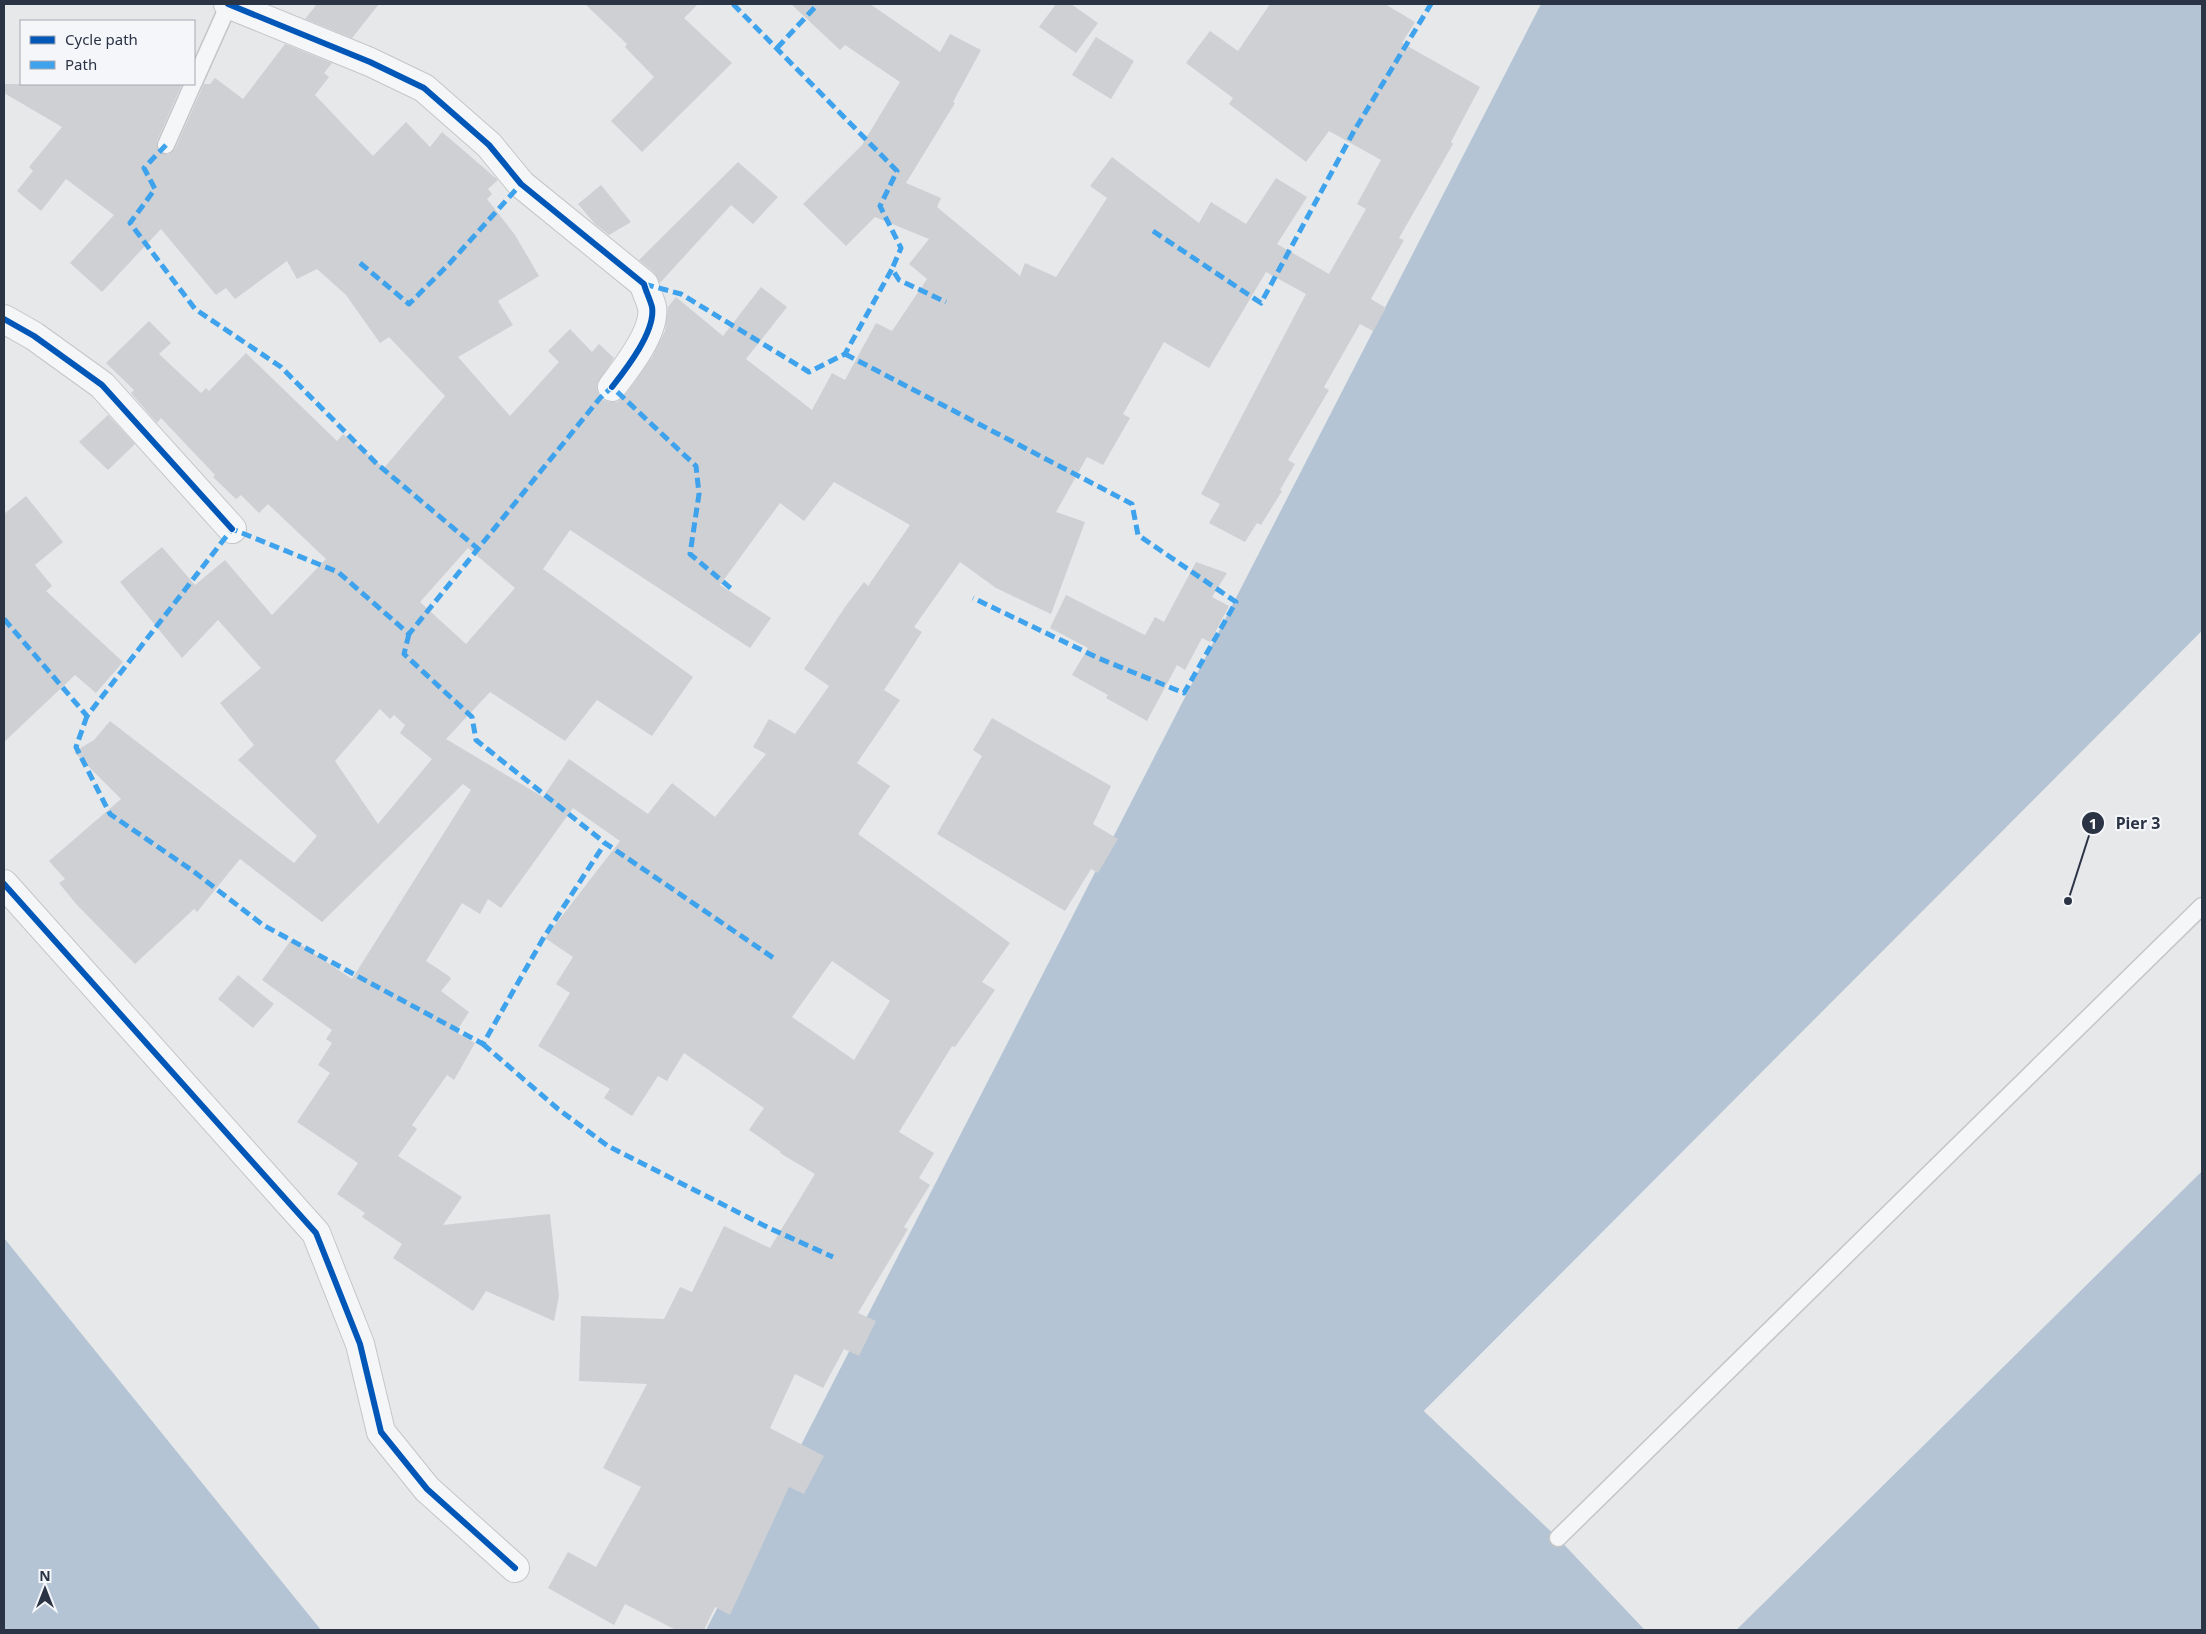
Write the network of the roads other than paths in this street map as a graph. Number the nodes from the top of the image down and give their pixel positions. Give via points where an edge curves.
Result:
1 (228, 4) edge
2 (195, 78) edge
3 (192, 85) edge
4 (166, 145) dead end
5 (4, 319) edge
6 (612, 387) dead end
7 (232, 529) dead end
8 (4, 884) edge
9 (2202, 906) edge
10 (1558, 1538) dead end
11 (515, 1568) dead end

1 - 2 lane
1 - 6 street via 370,62 424,88 489,145 521,184 644,284 652,308 648,333
3 - 4 lane
5 - 7 street via 34,336 102,385
8 - 11 street via 316,1233 360,1344 381,1432 427,1489
9 - 10 lane

